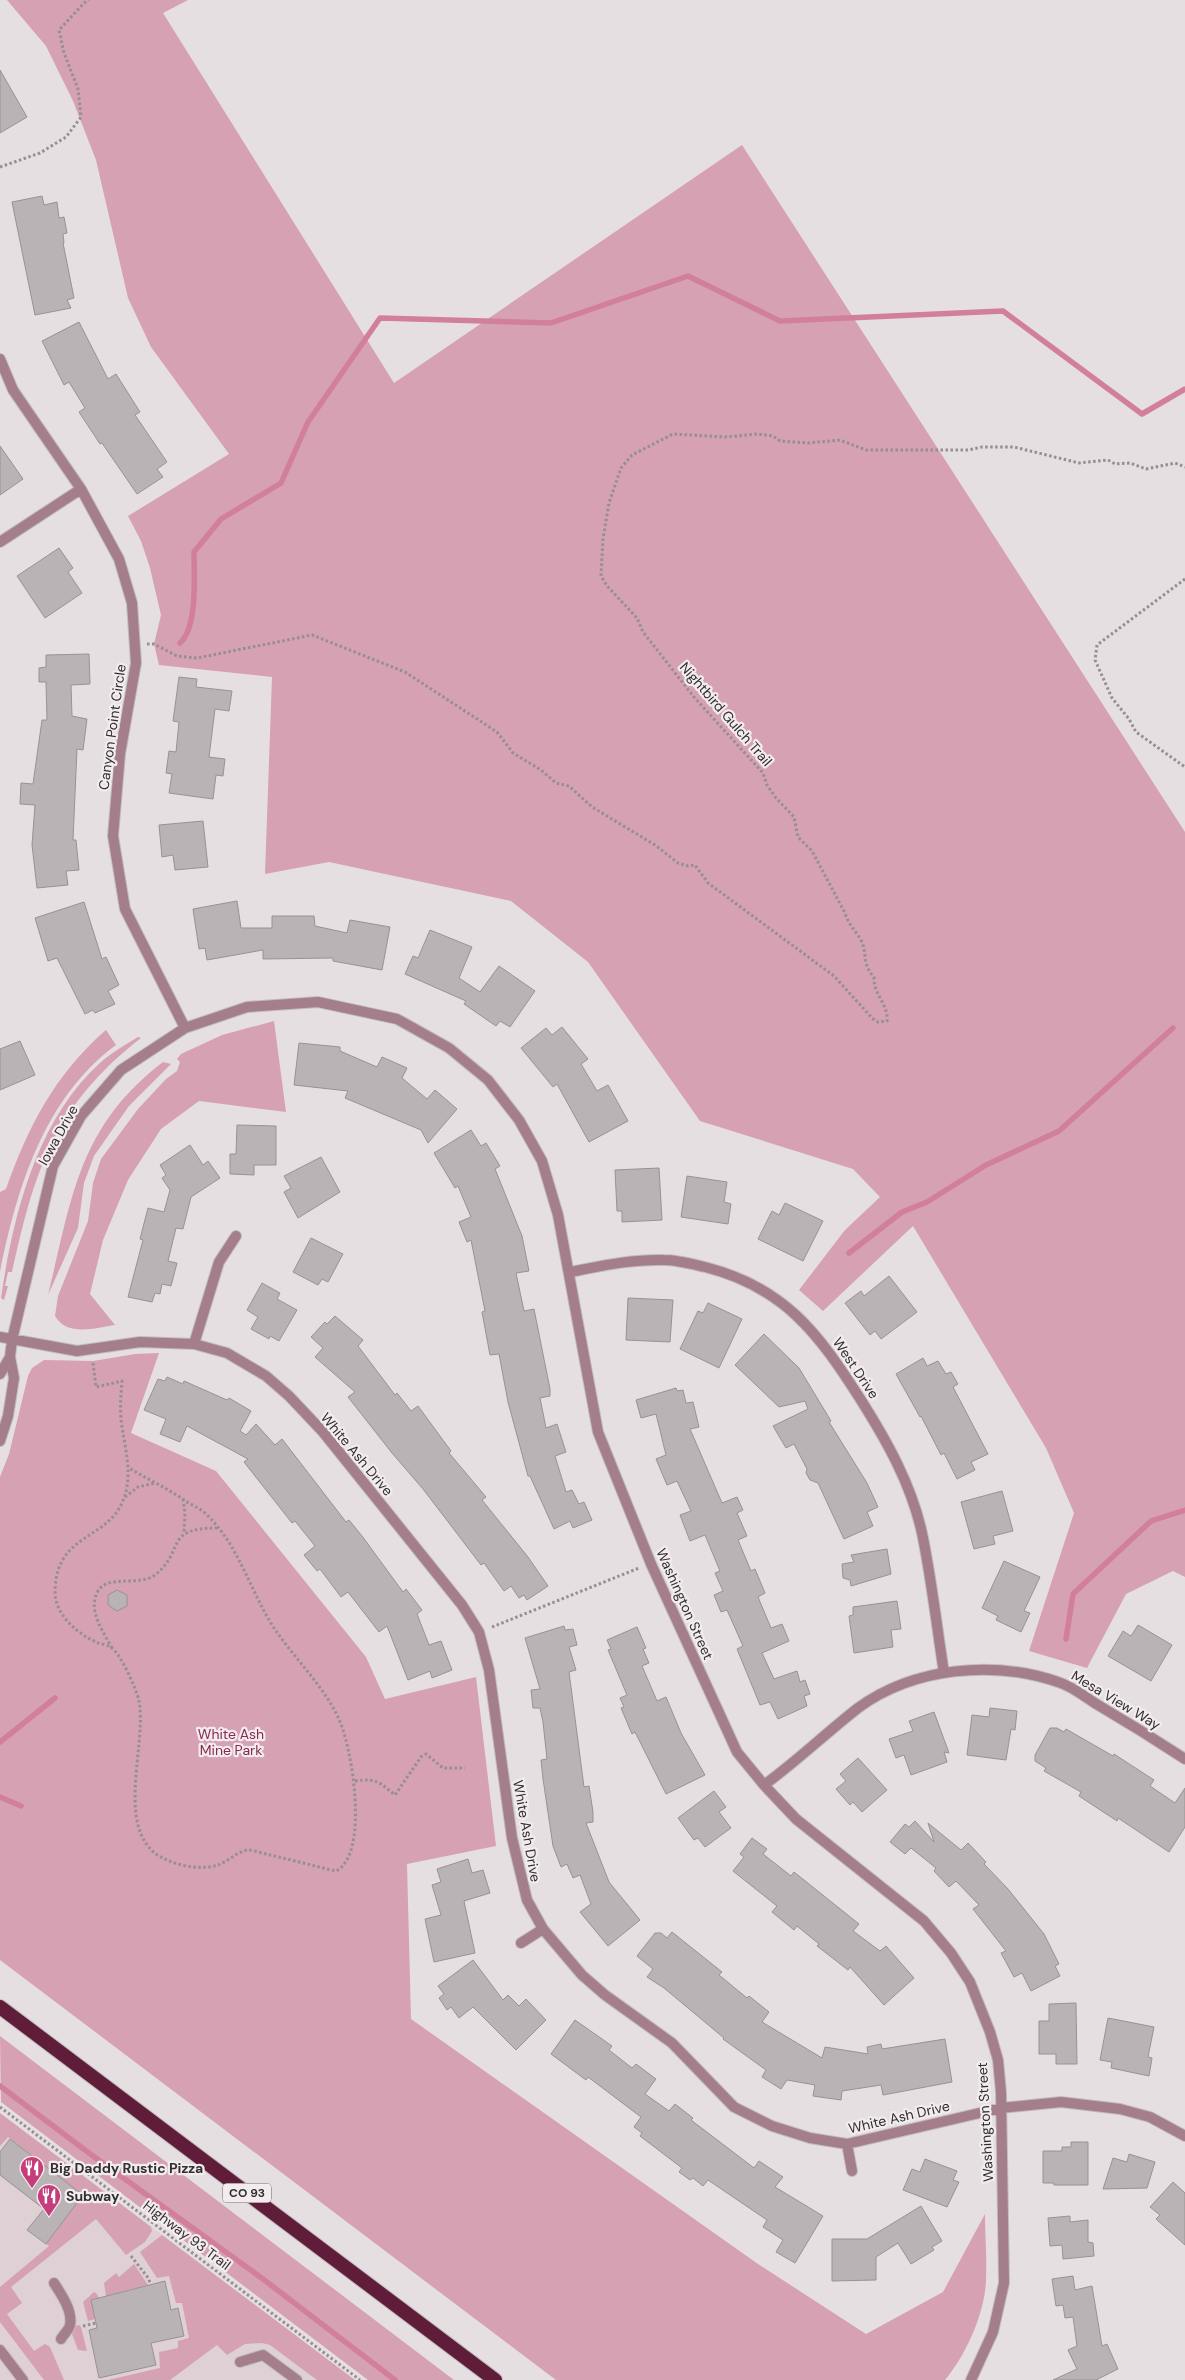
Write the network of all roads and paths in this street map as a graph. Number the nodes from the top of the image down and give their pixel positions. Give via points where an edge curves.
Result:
1 (89, 0) edge
2 (0, 167) edge
3 (0, 359) edge
4 (1185, 467) edge
5 (81, 489) junction
6 (0, 542) edge
7 (1185, 579) edge
8 (134, 645) junction
9 (1185, 767) edge
10 (185, 1028) junction
11 (236, 1236) dead end
12 (570, 1272) junction
13 (0, 1337) edge
14 (12, 1340) junction
15 (194, 1344) junction
16 (10, 1357) junction
17 (93, 1362) dead end
18 (0, 1374) edge
19 (0, 1441) edge
20 (129, 1468) junction
21 (156, 1483) junction
22 (124, 1497) junction
23 (183, 1499) junction
24 (217, 1528) junction
25 (184, 1532) junction
26 (651, 1564) junction
27 (479, 1632) junction
28 (112, 1648) junction
29 (944, 1673) junction
30 (1185, 1759) edge
31 (465, 1768) dead end
32 (355, 1781) junction
33 (764, 1785) junction
34 (543, 1929) junction
35 (521, 1942) dead end
36 (0, 2007) edge
37 (0, 2107) edge
38 (1001, 2108) junction
39 (1185, 2136) edge
40 (847, 2144) junction
41 (852, 2171) dead end
42 (131, 2256) dead end
43 (54, 2283) dead end
44 (150, 2284) dead end
45 (96, 2322) dead end
46 (83, 2326) dead end
47 (60, 2339) dead end
48 (0, 2350) edge
49 (240, 2362) dead end
50 (974, 2379) edge
51 (23, 2380) edge
52 (297, 2380) edge
53 (360, 2380) edge
54 (495, 2380) edge

1 - 2 path via 59,30 78,88 81,117 66,136 46,149
3 - 5 street, Canyon Point Circle via 13,390
4 - 8 path, Nightbird Gulch Trail via 1175,463 1146,469 1108,460 1079,463 1014,447 866,450 840,440 808,443 780,441 773,436 758,434 725,437 673,434 632,455 621,468 609,503 601,576 637,618 643,632 694,697 763,773 776,798 794,817 798,836 812,851 846,913 848,923 862,942 866,968 874,977 878,995 888,1012 887,1021 878,1022 872,1018 834,976 708,882 695,865 678,863 655,845 592,808 568,786 556,783 513,753 497,732 404,672 312,635 197,658 178,656 154,644
5 - 6 street
5 - 8 street, Canyon Point Circle via 119,559 132,603
7 - 9 path via 1097,645 1095,660 1112,698 1136,732
8 - 10 street, Canyon Point Circle via 136,663 120,754 113,836 125,909
10 - 12 street, Washington Street via 247,1007 318,1002 397,1019 449,1048 488,1080 519,1120 542,1161
10 - 14 street, Iowa Drive via 121,1070 82,1116 53,1166
11 - 15 street via 219,1262
12 - 26 street, Washington Street via 598,1432
12 - 29 street, West Drive via 628,1261 666,1260 691,1264 727,1273 764,1290 814,1332 876,1423 912,1498 923,1538
13 - 14 street
14 - 15 street, White Ash Drive via 77,1351 140,1342
14 - 16 street, Iowa Drive
15 - 27 street, White Ash Drive via 227,1353 266,1376 289,1396 323,1432 462,1605
16 - 18 street, Iowa Drive
16 - 19 street, Iowa Drive via 14,1378
17 - 20 path via 96,1387 122,1381 122,1420
20 - 21 path
20 - 22 path
21 - 22 path via 138,1488
21 - 23 path
22 - 28 path via 107,1522 74,1545 62,1560 56,1578 55,1593 60,1610 74,1630
23 - 24 path via 206,1514
23 - 25 path
24 - 25 path via 195,1528
24 - 32 path via 230,1542 274,1627 338,1718
25 - 28 path via 154,1575 135,1582 110,1582 99,1588 95,1597 97,1622
26 - 27 path
26 - 33 street, Washington Street via 737,1752
27 - 34 street, White Ash Drive via 489,1670 512,1838 527,1900
28 - 32 path via 122,1662 139,1701 134,1802 140,1832 157,1854 184,1866 217,1866 248,1850 336,1871 344,1867 352,1850
29 - 30 street, Mesa View Way via 984,1669 1016,1671 1060,1682
29 - 33 street, Mesa View Way via 896,1686 859,1708
31 - 32 path via 443,1768 426,1754 395,1795 379,1781
33 - 38 street, Washington Street via 796,1819 924,1921 951,1953 970,1982 990,2032 998,2060
34 - 35 street
34 - 40 street, White Ash Drive via 582,1975 672,2043 734,2107 772,2126 810,2138
36 - 54 highway, CO 93
37 - 53 path, Highway 93 Trail
38 - 39 street, White Ash Drive via 1061,2102 1120,2109 1150,2117
38 - 40 street, White Ash Drive
38 - 50 street, Washington Street via 1004,2282 993,2332
40 - 41 street
42 - 44 path
43 - 47 street via 69,2313 70,2326
45 - 46 path
48 - 51 street
49 - 52 street via 262,2355

